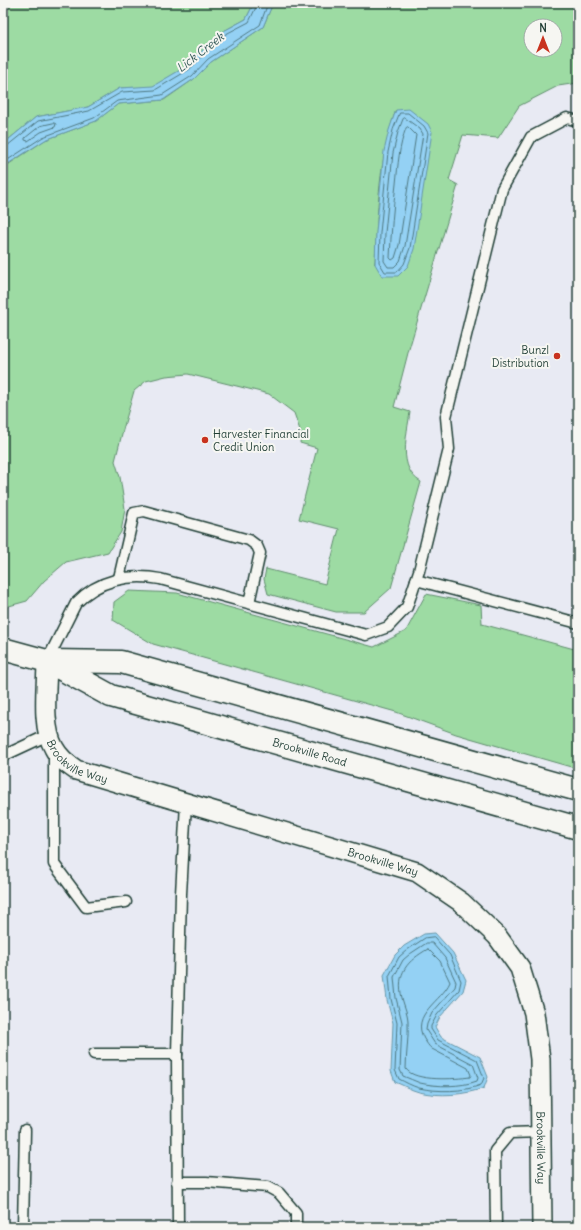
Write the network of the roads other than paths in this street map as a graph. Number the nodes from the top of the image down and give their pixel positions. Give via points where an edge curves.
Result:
1 (578, 121) edge
2 (119, 578) junction
3 (416, 580) junction
4 (249, 603) junction
5 (578, 623) edge
6 (3, 649) edge
7 (47, 661) junction
8 (51, 742) junction
9 (3, 756) edge
10 (578, 790) edge
11 (186, 803) junction
12 (578, 828) edge
13 (126, 902) dead end
14 (94, 1054) dead end
15 (177, 1054) junction
16 (25, 1130) dead end
17 (541, 1132) junction
18 (177, 1182) junction
19 (23, 1227) edge
20 (178, 1227) edge
21 (296, 1227) edge
22 (496, 1227) edge
23 (542, 1227) edge

1 - 3 lane via 567,118 531,137 502,189 446,417 449,449
2 - 4 lane via 156,578
2 - 4 lane via 134,513 144,511 249,540 257,546 260,553
2 - 7 lane via 90,591 76,603
3 - 4 lane via 407,606 388,627 366,635
3 - 5 lane
6 - 7 main road, Brookville Road
7 - 8 street, Brookville Way via 46,720
7 - 10 main road, Brookville Road via 120,662
7 - 12 main road, Brookville Road via 111,696
8 - 9 lane
8 - 11 street, Brookville Way via 64,761 76,770
8 - 13 lane via 54,864 86,907
11 - 15 lane
11 - 17 street, Brookville Way via 417,872 461,902 497,936 520,968 534,1013 540,1060
14 - 15 lane
15 - 18 lane
16 - 19 lane
17 - 22 lane via 510,1133 495,1151
17 - 23 street, Brookville Way
18 - 20 lane
18 - 21 lane via 268,1187 279,1193 296,1213

